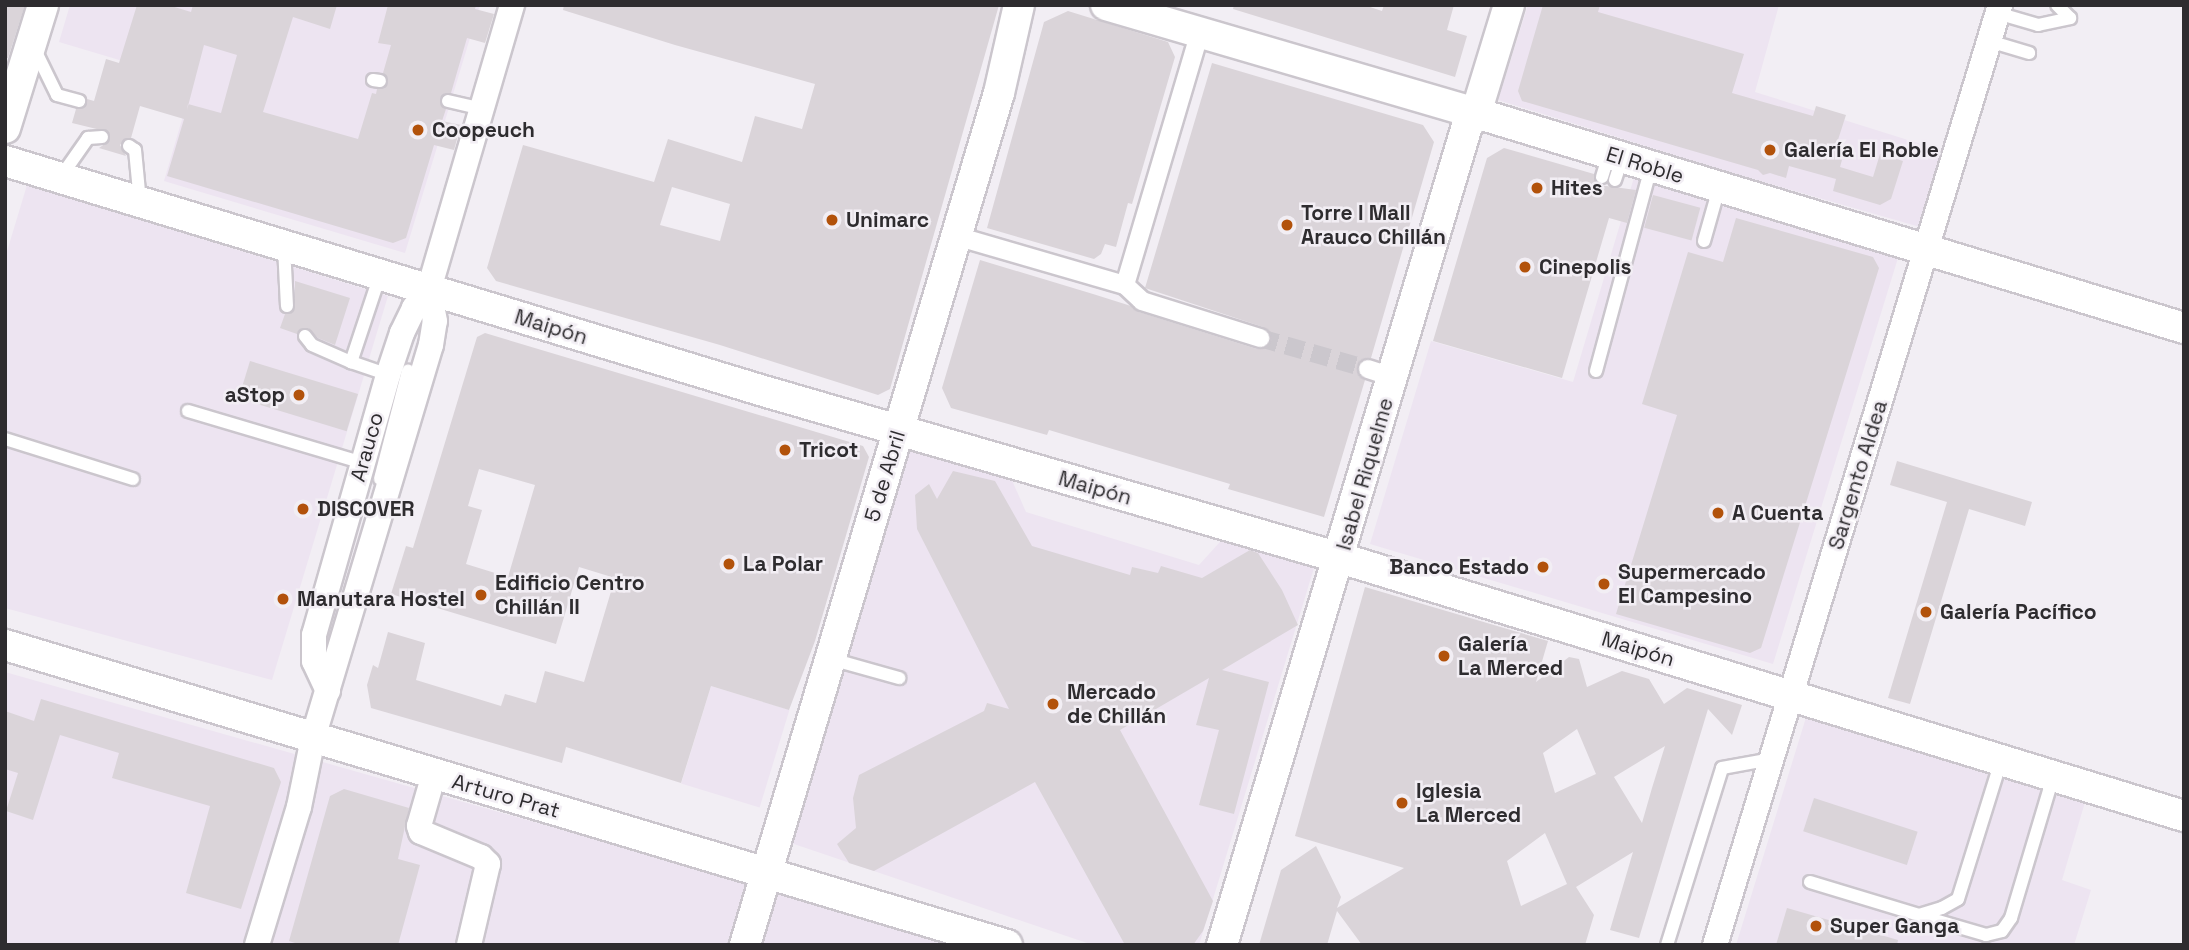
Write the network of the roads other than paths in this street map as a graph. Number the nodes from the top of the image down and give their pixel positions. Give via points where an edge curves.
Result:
1 (43, 5) edge
2 (512, 5) edge
3 (1019, 5) edge
4 (1106, 5) edge
5 (1509, 5) edge
6 (2057, 5) edge
7 (1998, 9) edge
8 (1199, 34) junction
9 (1989, 41) junction
10 (31, 43) junction
11 (2029, 53) dead end
12 (79, 101) dead end
13 (448, 101) dead end
14 (482, 109) junction
15 (1471, 119) junction
16 (5, 128) edge
17 (102, 137) dead end
18 (129, 146) dead end
19 (5, 161) edge
20 (1651, 167) junction
21 (60, 178) junction
22 (1719, 188) junction
23 (140, 202) junction
24 (1425, 222) dead end
25 (956, 236) junction
26 (1704, 241) dead end
27 (284, 246) junction
28 (1926, 250) junction
29 (380, 275) junction
30 (1125, 285) junction
31 (429, 289) junction
32 (287, 306) dead end
33 (2184, 328) edge
34 (304, 336) dead end
35 (1260, 338) tunnel mouth
36 (351, 362) junction
37 (1596, 371) dead end
38 (398, 373) junction
39 (188, 411) dead end
40 (898, 431) junction
41 (5, 439) edge
42 (363, 463) junction
43 (133, 478) dead end
44 (381, 512) junction
45 (1340, 558) junction
46 (5, 645) edge
47 (830, 659) junction
48 (899, 678) dead end
49 (328, 691) junction
50 (1791, 696) junction
51 (313, 738) junction
52 (1772, 759) junction
53 (2001, 760) junction
54 (434, 774) junction
55 (2053, 776) junction
56 (2184, 817) edge
57 (766, 872) junction
58 (1810, 882) dead end
59 (1919, 915) junction
60 (257, 945) edge
61 (469, 945) edge
62 (745, 945) edge
63 (1007, 945) edge
64 (1222, 945) edge
65 (1667, 945) edge
66 (1715, 945) edge

1 - 10 street
2 - 14 street, Arauco
3 - 25 street, 5 de Abril via 999,93
4 - 8 street, El Roble
5 - 15 street, Isabel Riquelme
6 - 7 lane via 2070,18 2038,26
7 - 9 street, Sargento Aldea
8 - 15 street, El Roble
8 - 30 street
9 - 11 lane
9 - 28 street, Sargento Aldea
10 - 12 lane via 57,95
10 - 16 street
13 - 14 lane
14 - 31 street, Arauco
15 - 20 street, El Roble via 1612,168
15 - 24 lane via 1445,155
15 - 45 street, Isabel Riquelme via 1381,373
17 - 21 lane via 88,138
18 - 23 lane via 135,150
19 - 21 street, Maipón
20 - 22 street, El Roble
20 - 37 lane
21 - 23 street, Maipón
22 - 26 lane
22 - 28 street, El Roble
23 - 27 street, Maipón
25 - 30 street
25 - 40 street, 5 de Abril
27 - 29 street, Maipón
27 - 32 lane
28 - 33 street, El Roble
28 - 50 street, Sargento Aldea
29 - 31 street, Maipón
29 - 36 lane
30 - 35 street via 1142,301
31 - 38 street, Arauco via 402,333
31 - 40 street, Maipón
31 - 44 street, Arauco via 434,333
34 - 36 lane via 312,345
36 - 38 lane
38 - 42 street, Arauco
38 - 44 lane via 381,472
39 - 42 lane
40 - 45 street, Maipón
40 - 47 street, 5 de Abril
41 - 43 lane
42 - 49 street, Arauco via 312,644 314,662
44 - 49 street, Arauco
45 - 50 street, Maipón
45 - 64 street, Isabel Riquelme
46 - 51 street, Arturo Prat
47 - 48 lane
47 - 57 street, 5 de Abril
49 - 51 street, Arauco
50 - 52 street, Sargento Aldea
50 - 53 street, Maipón
51 - 54 street, Arturo Prat
51 - 60 street, Arauco via 299,807
52 - 65 lane via 1722,768
52 - 66 street, Sargento Aldea
53 - 55 street, Maipón
53 - 59 lane via 1958,899
54 - 57 street, Arturo Prat
54 - 61 street via 421,832 488,864
55 - 56 street, Maipón
55 - 59 lane via 2011,918 2002,931 1986,935
57 - 62 street, 5 de Abril
57 - 63 street, Arturo Prat
58 - 59 lane

